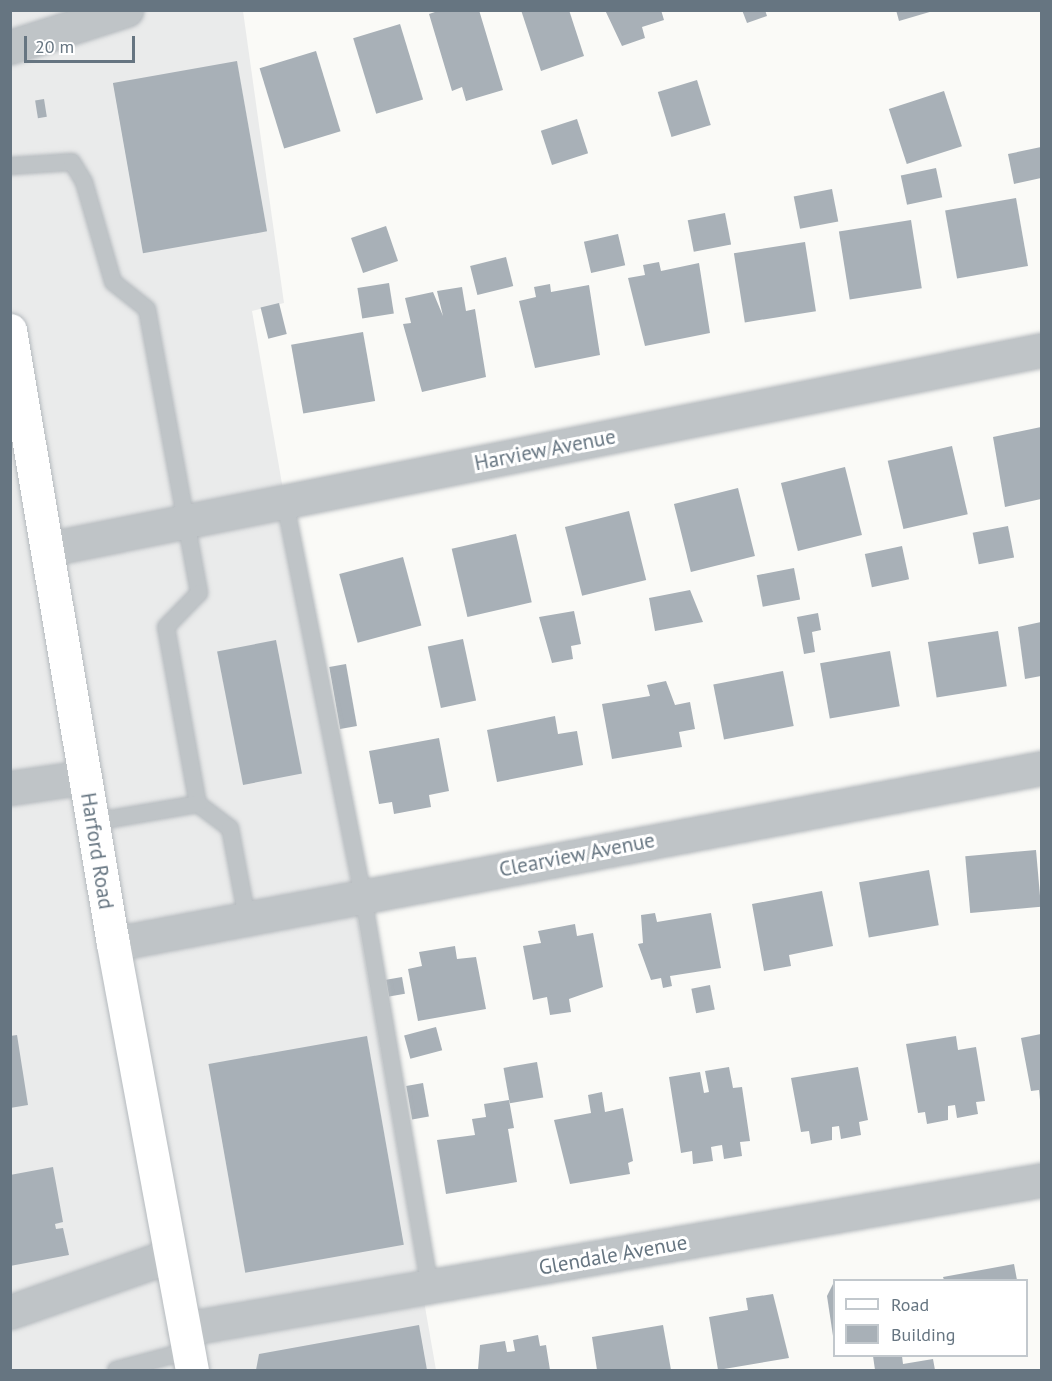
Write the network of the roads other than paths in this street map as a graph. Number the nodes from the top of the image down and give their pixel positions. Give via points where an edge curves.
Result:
1 (126, 10) edge
2 (10, 47) edge
3 (10, 166) edge
4 (10, 330) edge
5 (1041, 351) edge
6 (285, 502) junction
7 (188, 522) junction
8 (48, 549) junction
9 (1041, 768) edge
10 (85, 777) junction
11 (10, 788) edge
12 (198, 804) junction
13 (93, 822) junction
14 (363, 896) junction
15 (247, 918) junction
16 (113, 944) junction
17 (1041, 1180) edge
18 (169, 1256) junction
19 (430, 1287) junction
20 (10, 1311) edge
21 (188, 1350) edge
22 (116, 1371) edge

1 - 2 street
3 - 7 lane via 72,162 113,282 147,309
4 - 8 main road, Harford Road
5 - 6 street, Harview Avenue
6 - 7 street, Harview Avenue
6 - 14 lane
7 - 8 street, Harview Avenue
7 - 12 lane via 199,593 166,627
8 - 10 main road, Harford Road
9 - 14 street, Clearview Avenue
10 - 11 street
10 - 13 main road, Harford Road
12 - 13 lane
12 - 15 lane via 230,828
13 - 16 main road, Harford Road
14 - 15 street, Clearview Avenue
14 - 19 lane
15 - 16 street, Clearview Avenue
16 - 18 main road, Harford Road
17 - 19 street, Glendale Avenue
18 - 20 street
18 - 21 main road, Harford Road
19 - 21 street, Glendale Avenue
21 - 22 lane

